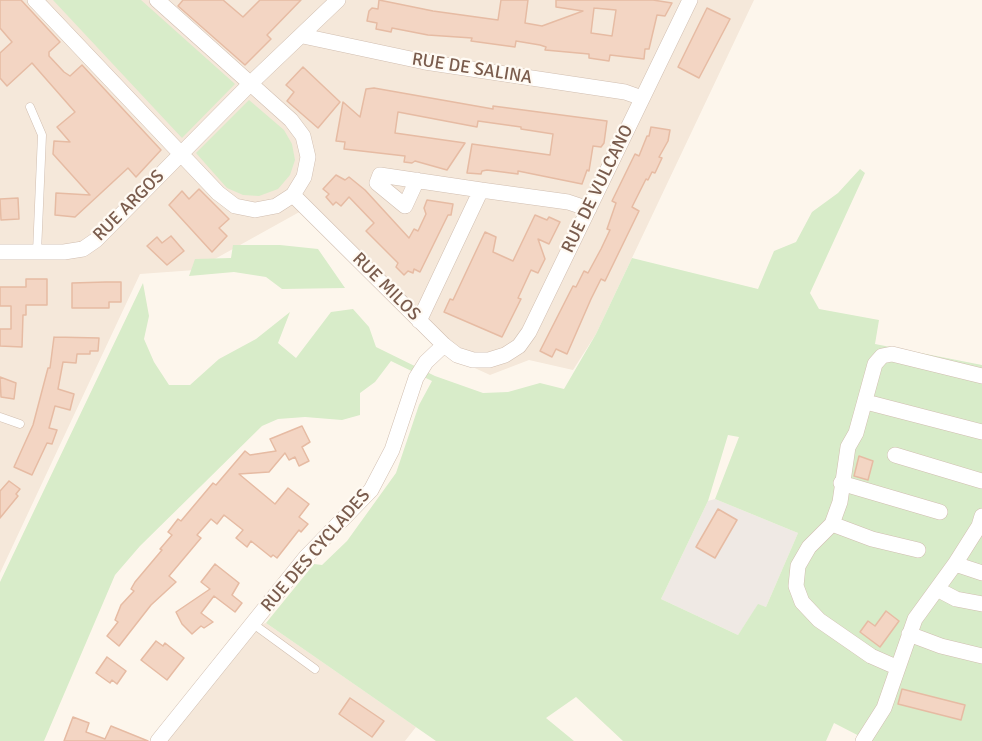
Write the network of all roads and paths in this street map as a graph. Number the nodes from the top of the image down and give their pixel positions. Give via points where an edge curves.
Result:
1 (34, 0) edge
2 (158, 0) edge
3 (338, 0) edge
4 (690, 0) edge
5 (303, 36) junction
6 (251, 84) junction
7 (642, 98) junction
8 (30, 107) dead end
9 (182, 154) junction
10 (417, 180) dead end
11 (481, 189) junction
12 (293, 195) junction
13 (589, 209) junction
14 (0, 252) edge
15 (37, 252) junction
16 (419, 321) junction
17 (444, 345) junction
18 (489, 360) joint
19 (982, 376) edge
20 (866, 402) junction
21 (0, 417) edge
22 (20, 424) dead end
23 (982, 432) edge
24 (895, 455) dead end
25 (982, 481) edge
26 (841, 483) junction
27 (940, 512) dead end
28 (982, 516) edge
29 (832, 524) junction
30 (918, 550) dead end
31 (955, 564) junction
32 (982, 573) edge
33 (937, 589) junction
34 (982, 604) edge
35 (252, 623) junction
36 (909, 634) junction
37 (982, 656) edge
38 (896, 667) junction
39 (315, 669) dead end
40 (158, 741) edge
41 (863, 741) edge

1 - 9 street
2 - 6 street
3 - 5 street
4 - 7 street, RUE DE VULCANO
5 - 6 street
5 - 7 street, RUE DE SALINA via 425,62 625,92
6 - 9 street
6 - 12 street via 303,136 307,162 304,177
7 - 13 street, RUE DE VULCANO
8 - 15 lane via 42,135
9 - 12 street via 218,194 235,206 255,210 276,206
9 - 15 street, RUE ARGOS via 83,249
10 - 11 street
11 - 13 street via 568,202
11 - 16 street
12 - 16 street, RUE MILOS
13 - 18 street, RUE DE VULCANO via 529,332 519,346
14 - 15 street, RUE ARGOS
16 - 17 street, RUE MILOS
17 - 18 street, RUE MILOS via 457,355
17 - 35 street, RUE DES CYCLADES via 416,378 392,450 371,490 306,557
19 - 20 street via 892,354 882,356 875,364
20 - 23 street
20 - 26 street via 848,447
21 - 22 lane
24 - 25 street
26 - 27 street
26 - 29 street via 840,502
28 - 31 street
29 - 30 street
29 - 38 street via 809,547 798,566 796,586 802,602 819,620 862,650
31 - 32 street
31 - 33 street
33 - 34 street
33 - 36 street
35 - 39 lane
35 - 40 street, RUE DES CYCLADES
36 - 37 street
36 - 38 street
38 - 41 street via 884,708

